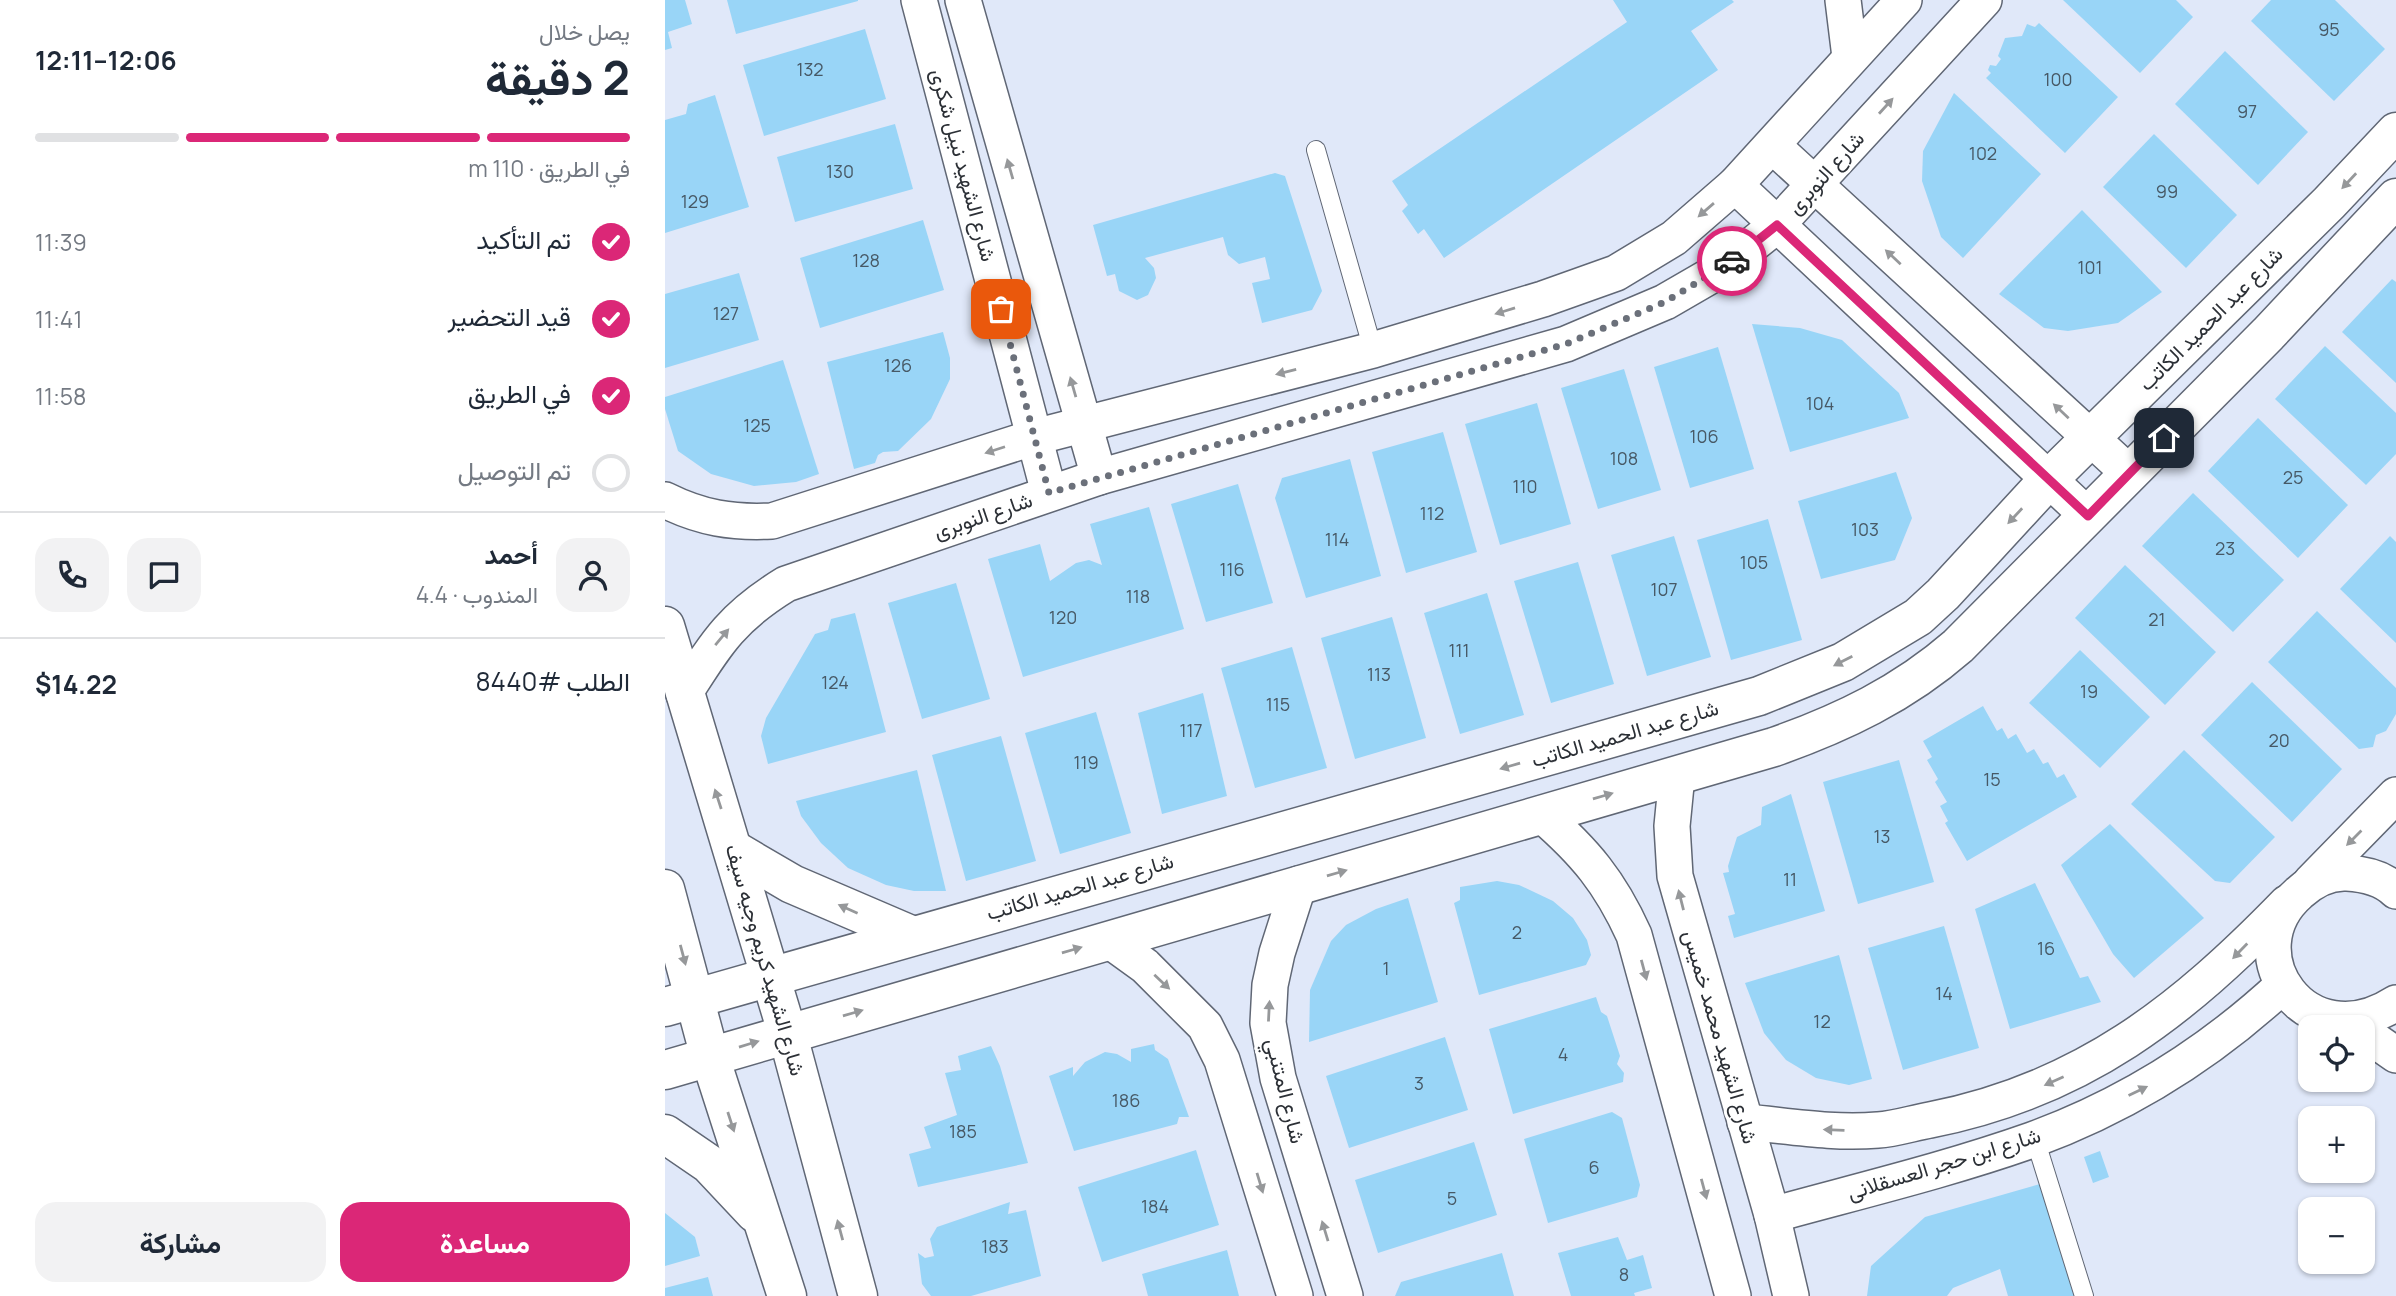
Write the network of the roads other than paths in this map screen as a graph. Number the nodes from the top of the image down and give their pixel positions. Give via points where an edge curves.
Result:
1 (919, 0) edge
2 (963, 0) edge
3 (1843, 0) edge
4 (1904, 0) edge
5 (1984, 0) edge
6 (1850, 57) junction
7 (2396, 132) edge
8 (1773, 146) junction
9 (1316, 150) dead end
10 (1735, 185) junction
11 (1817, 186) junction
12 (2396, 198) edge
13 (1777, 225) junction
14 (1373, 350) junction
15 (1083, 425) junction
16 (1035, 437) junction
17 (2091, 438) junction
18 (2129, 473) junction
19 (1099, 477) junction
20 (2049, 479) junction
21 (1049, 493) junction
22 (665, 500) edge
23 (2088, 516) junction
24 (665, 626) edge
25 (684, 694) junction
26 (1677, 775) junction
27 (2396, 795) edge
28 (1541, 814) junction
29 (734, 850) junction
30 (1299, 884) junction
31 (665, 889) edge
32 (2396, 891) edge
33 (2299, 892) junction
34 (911, 935) junction
35 (1109, 940) junction
36 (771, 977) junction
37 (2283, 985) junction
38 (680, 1002) edge
39 (2396, 1003) edge
40 (2318, 1015) edge
41 (2375, 1016) edge
42 (787, 1032) junction
43 (2375, 1041) edge
44 (2396, 1055) edge
45 (710, 1056) junction
46 (665, 1070) edge
47 (1745, 1122) junction
48 (665, 1134) edge
49 (2035, 1139) junction
50 (1772, 1215) junction
51 (763, 1222) junction
52 (787, 1296) edge
53 (858, 1296) edge
54 (1295, 1296) edge
55 (1345, 1296) edge
56 (1733, 1296) edge
57 (1791, 1296) edge
58 (2084, 1296) edge

1 - 16 street, شارع الشهيد نبيل شكرى
15 -> 2 street, شارع الشهيد نبيل شكرى
3 - 6 street
4 - 6 street
11 -> 5 street, شارع النوبرى
6 - 8 street
7 -> 17 street, شارع عبد الحميد الكاتب
8 - 10 street
8 - 11 street
9 - 14 lane
10 - 13 street
10 -> 14 street via 1674,238 1616,273
11 - 13 street, شارع النوبرى
17 -> 11 street
12 - 18 street
13 - 19 street, شارع النوبرى via 1721,269 1665,302 1566,344
13 - 20 street
14 -> 15 street
15 - 16 street
15 - 19 street, شارع الشهيد نبيل شكرى
16 - 21 street, شارع الشهيد نبيل شكرى
16 -> 22 street via 772,521 736,523 701,516
17 - 18 street
17 - 20 street, شارع عبد الحميد الكاتب
18 - 23 street
19 - 21 street, شارع النوبرى
20 - 23 street
20 -> 34 street, شارع عبد الحميد الكاتب via 1918,617 1843,662 1800,681
25 -> 21 street, شارع النوبرى via 718,640 750,606 786,584
23 - 26 street via 1925,675 1855,716 1774,747
24 - 25 street, شارع الشهيد كريم وجيه سيف
29 -> 25 street, شارع الشهيد كريم وجيه سيف
28 -> 26 street
47 -> 26 street, شارع الشهيد محمد خميس via 1675,876 1672,825
27 -> 33 street, شارع ابن حجر العسقلانى
30 -> 28 street
28 -> 56 street via 1599,869 1634,935
34 -> 29 street via 792,884
29 - 36 street, شارع الشهيد كريم وجيه سيف
30 - 35 street
55 -> 30 street, شارع المتنبي via 1278,1078 1268,1023 1277,953
31 -> 38 street
32 - 33 street via 2367,875 2338,873
33 - 37 street via 2275,929 2274,958
33 -> 47 street, شارع ابن حجر العسقلانى via 2226,966 2168,1014 2090,1065 2017,1097 1879,1130
34 - 36 street, شارع عبد الحميد الكاتب
42 -> 35 street
35 -> 54 street via 1145,966 1205,1026 1222,1060
36 - 38 street, شارع عبد الحميد الكاتب
36 - 42 street, شارع الشهيد كريم وجيه سيف
37 - 40 street via 2299,1004
49 -> 37 street, شارع ابن حجر العسقلانى via 2151,1085 2246,1020
38 - 45 street
39 - 41 street
45 -> 42 street
53 -> 42 street, شارع الشهيد كريم وجيه سيف
43 - 44 street
45 - 46 street
45 -> 51 street
47 - 50 street, شارع الشهيد محمد خميس
48 - 51 street via 709,1164
49 - 50 street, شارع ابن حجر العسقلانى
49 - 58 lane
50 - 57 street, شارع الشهيد محمد خميس
51 - 52 street

